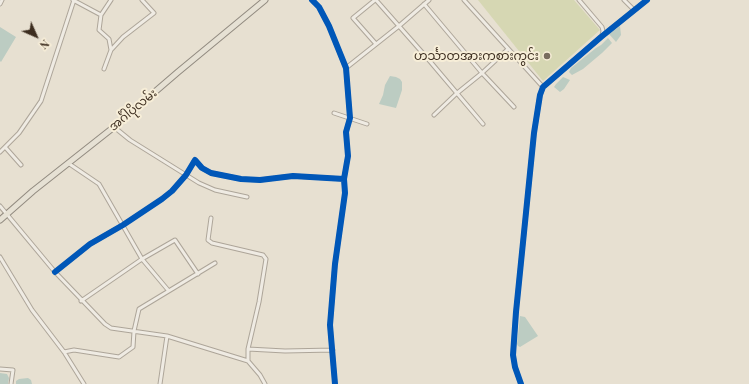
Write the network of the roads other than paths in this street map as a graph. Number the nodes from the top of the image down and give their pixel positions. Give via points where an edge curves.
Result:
1 (2, 0) edge
2 (74, 0) edge
3 (112, 0) edge
4 (142, 0) edge
5 (265, 0) edge
6 (312, 0) edge
7 (376, 0) edge
8 (429, 0) edge
9 (464, 0) edge
10 (579, 0) edge
11 (624, 0) edge
12 (647, 0) edge
13 (0, 4) edge
14 (424, 4) junction
15 (634, 10) junction
16 (101, 15) junction
17 (399, 26) junction
18 (601, 37) junction
19 (376, 44) junction
20 (508, 49) junction
21 (111, 50) junction
22 (346, 68) junction
23 (104, 69) dead end
24 (482, 73) junction
25 (543, 88) junction
26 (456, 94) junction
27 (514, 107) dead end
28 (334, 113) dead end
29 (434, 114) dead end
30 (350, 118) junction
31 (367, 124) dead end
32 (482, 124) dead end
33 (114, 127) junction
34 (6, 146) junction
35 (0, 152) edge
36 (68, 163) junction
37 (21, 165) dead end
38 (186, 175) junction
39 (344, 179) junction
40 (247, 197) dead end
41 (0, 206) edge
42 (6, 215) junction
43 (211, 218) dead end
44 (0, 220) edge
45 (123, 225) junction
46 (0, 258) edge
47 (142, 259) junction
48 (215, 263) dead end
49 (55, 272) junction
50 (198, 274) junction
51 (168, 290) junction
52 (82, 301) junction
53 (134, 330) junction
54 (167, 336) junction
55 (248, 349) junction
56 (333, 350) junction
57 (64, 352) junction
58 (248, 361) junction
59 (0, 369) edge
60 (11, 384) edge
61 (84, 384) edge
62 (160, 384) edge
63 (265, 384) edge
64 (335, 384) edge
65 (521, 384) edge

1 - 13 street
2 - 16 street
2 - 34 street via 41,101 19,133
3 - 16 street
4 - 21 street via 154,13
5 - 33 main road, အင်္ဂါပိုလမ်း
6 - 22 street via 319,7 329,26
7 - 17 street
7 - 19 street via 353,18
8 - 14 street
9 - 20 street
10 - 18 street via 602,27
11 - 15 street
12 - 15 street
14 - 17 street
14 - 24 street
15 - 18 street
16 - 21 street via 99,30 109,39
17 - 19 street
17 - 26 street
18 - 25 street
19 - 22 street
20 - 24 street
20 - 25 street
21 - 23 street
22 - 30 street
24 - 26 street
24 - 27 street
25 - 65 street via 538,102 534,131 516,312 513,355
26 - 29 street
26 - 32 street
28 - 30 street
30 - 31 street
30 - 39 street via 346,132 348,156
33 - 36 main road, အင်္ဂါပိုလမ်း
33 - 38 street
34 - 35 street
34 - 37 street
36 - 42 main road, အင်္ဂါပိုလမ်း
36 - 45 street via 99,184
38 - 39 street via 195,160 211,174 241,179 293,176
38 - 40 street via 215,190
38 - 45 street via 162,200
39 - 56 street via 345,194 330,325
41 - 42 street
42 - 44 main road, အင်္ဂါပိုလမ်း
42 - 49 street
43 - 55 street via 208,240 212,243 263,255 266,259
45 - 47 street
45 - 49 street via 90,244
46 - 57 street via 32,310
47 - 50 street via 175,240
47 - 51 street
47 - 52 street
48 - 50 street
49 - 52 street
50 - 51 street
51 - 53 street via 139,309
52 - 53 street via 111,328
53 - 54 street
53 - 57 street via 133,346 119,357 74,350
54 - 58 street
54 - 62 street
55 - 56 street
55 - 58 street
56 - 64 street
57 - 61 street
58 - 63 street
59 - 60 street via 13,370

